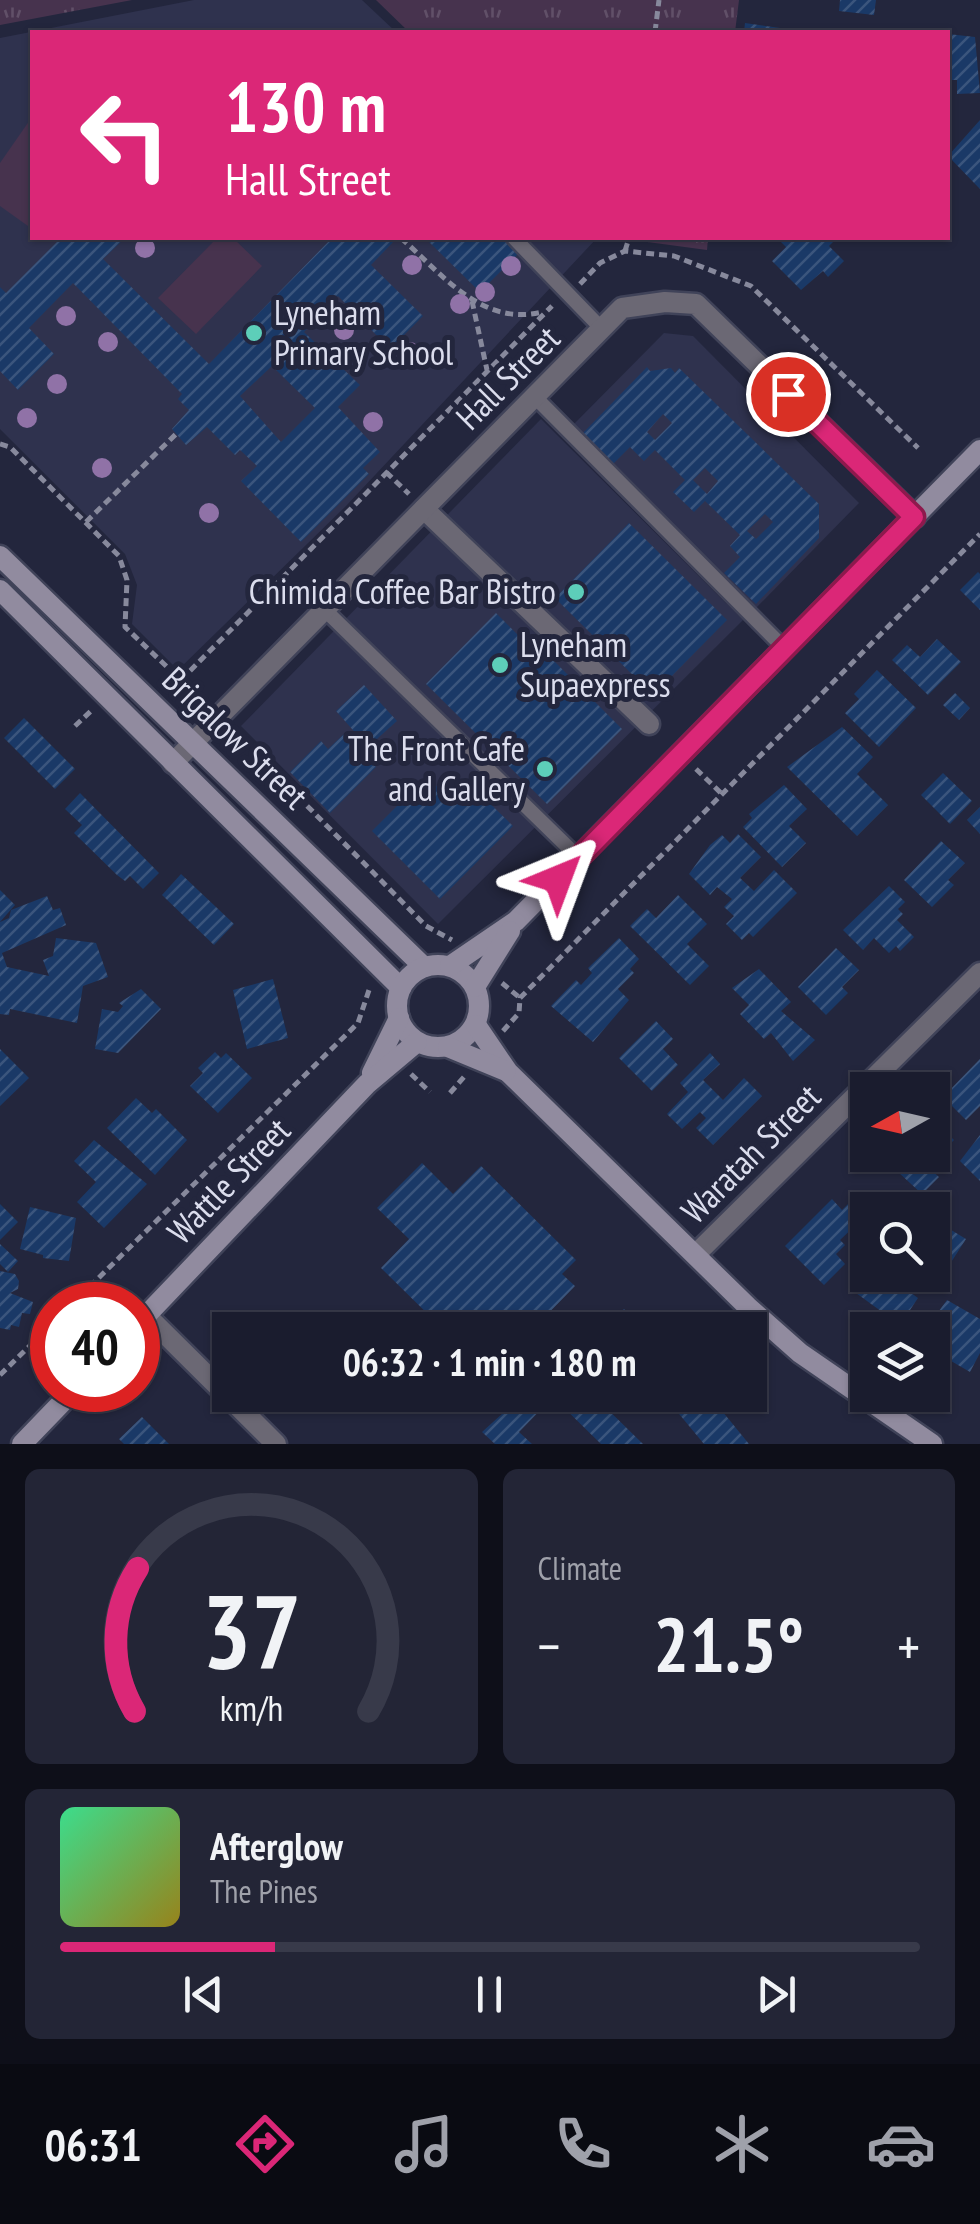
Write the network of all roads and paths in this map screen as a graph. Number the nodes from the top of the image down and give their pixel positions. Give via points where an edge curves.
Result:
1 (659, 0) edge
2 (655, 30) edge
3 (404, 240) edge
4 (516, 240) edge
5 (629, 240) edge
6 (472, 301) junction
7 (602, 330) junction
8 (487, 370) junction
9 (535, 397) junction
10 (176, 434) dead end
11 (0, 444) edge
12 (918, 448) dead end
13 (980, 450) edge
14 (386, 472) junction
15 (424, 509) junction
16 (914, 517) junction
17 (86, 522) junction
18 (980, 534) edge
19 (0, 556) edge
20 (0, 590) edge
21 (325, 610) junction
22 (785, 648) junction
23 (181, 680) junction
24 (219, 717) junction
25 (650, 724) dead end
26 (193, 743) junction
27 (174, 763) junction
28 (579, 858) junction
29 (516, 921) junction
30 (446, 934) dead end
31 (450, 966) junction
32 (424, 967) junction
33 (980, 973) edge
34 (370, 986) dead end
35 (475, 987) junction
36 (402, 988) junction
37 (519, 1012) dead end
38 (399, 1018) junction
39 (476, 1025) junction
40 (417, 1042) junction
41 (448, 1047) junction
42 (508, 1072) junction
43 (367, 1084) junction
44 (696, 1254) junction
45 (95, 1282) edge
46 (160, 1300) edge
47 (160, 1336) edge
48 (30, 1346) edge
49 (0, 1375) edge
50 (53, 1412) edge
51 (921, 1441) edge
52 (22, 1444) edge
53 (276, 1444) edge

1 - 2 path
3 - 6 path
4 - 7 lane
5 - 12 path via 626,251 674,256 751,286
6 - 8 path
6 - 8 path via 508,315 545,311
7 - 9 street, Hall Street
7 - 16 street, Hall Street via 622,308 696,304
8 - 14 path
9 - 15 street, Hall Street
9 - 22 lane
10 - 17 path
11 - 17 path
13 - 16 street
14 - 15 path
14 - 23 path
15 - 21 street, Hall Street
15 - 25 street
16 - 22 street
17 - 23 path via 119,556 127,580 126,627
18 - 37 path via 520,998
19 - 26 street, Brigalow Street
20 - 27 street, Brigalow Street
21 - 24 street, Hall Street
21 - 28 lane
22 - 28 street
23 - 24 path
24 - 26 street, Hall Street
24 - 30 path via 426,926
26 - 27 street, Hall Street
26 - 32 street, Brigalow Street
27 - 36 street, Brigalow Street
28 - 29 street
29 - 31 street
29 - 35 street
31 - 32 street
31 - 35 street
32 - 36 street
33 - 44 street, Waratah Street
34 - 45 path via 358,1023
35 - 39 street
36 - 38 street
38 - 40 street
38 - 43 street, Wattle Street
39 - 41 street
39 - 42 street
40 - 41 street
40 - 43 street, Wattle Street
41 - 42 street
42 - 44 street
43 - 46 street, Wattle Street
44 - 51 street via 800,1353
47 - 53 street
48 - 49 path
50 - 52 street

